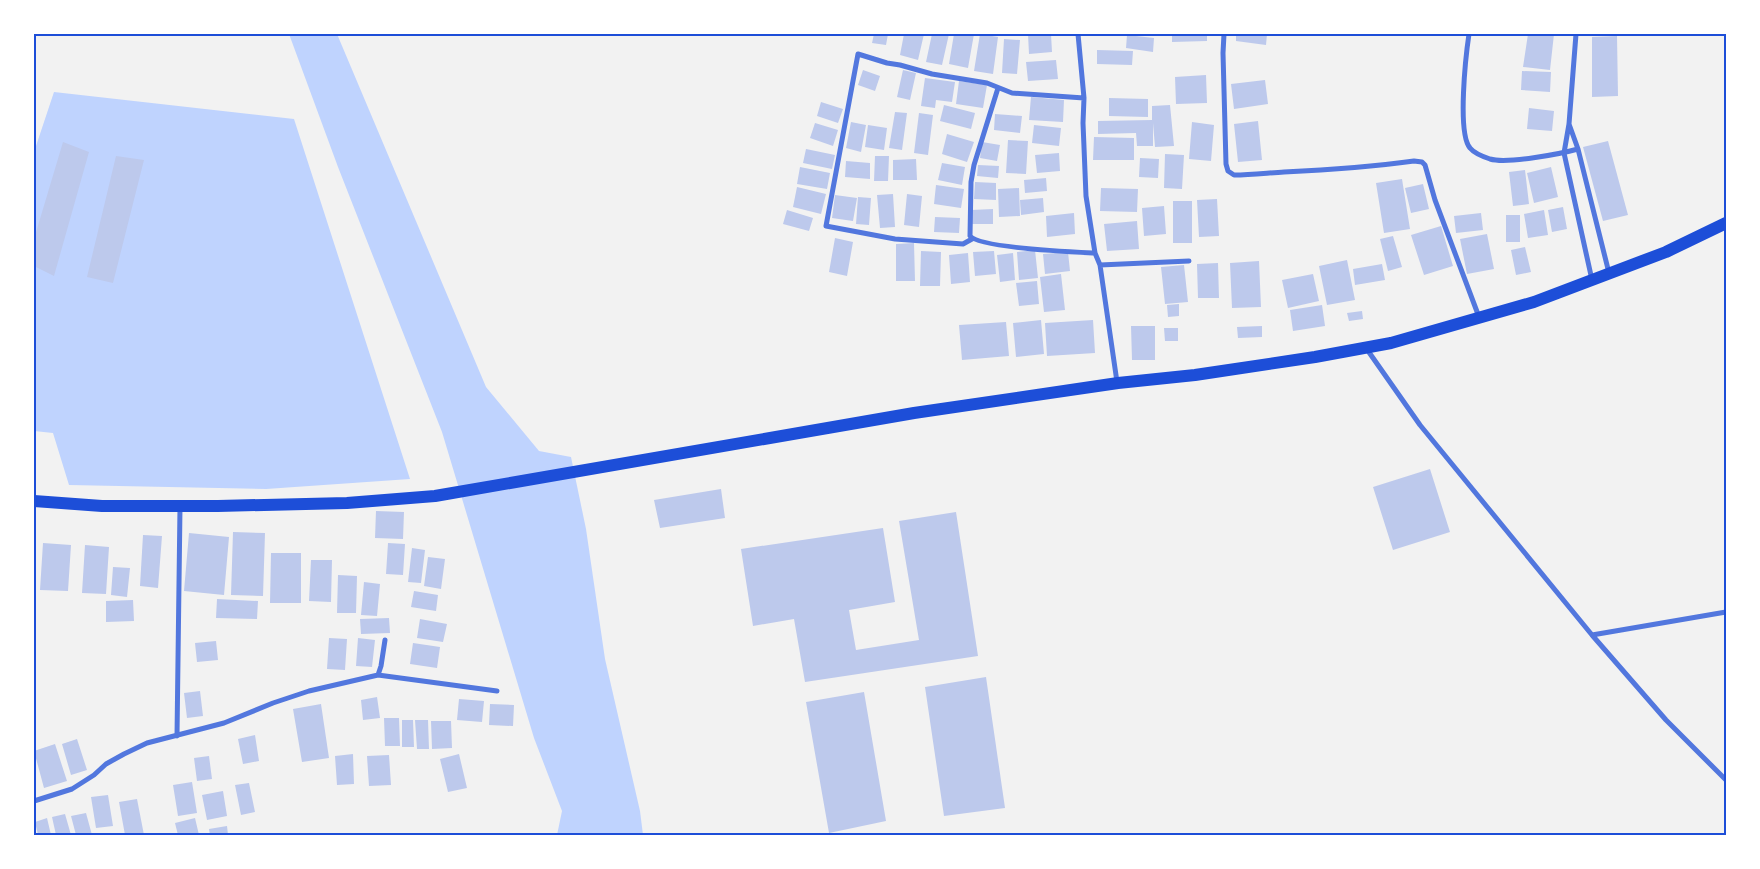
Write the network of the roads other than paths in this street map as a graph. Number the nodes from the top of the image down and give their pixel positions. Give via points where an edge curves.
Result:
1 (1078, 34) edge
2 (1224, 34) edge
3 (1469, 34) edge
4 (1576, 34) edge
5 (998, 88) junction
6 (1084, 98) junction
7 (1569, 124) junction
8 (1578, 149) junction
9 (1564, 152) junction
10 (1726, 223) edge
11 (972, 239) junction
12 (1095, 253) junction
13 (1189, 261) dead end
14 (1100, 265) junction
15 (1609, 273) junction
16 (1592, 280) junction
17 (1480, 318) junction
18 (1366, 348) junction
19 (1118, 383) junction
20 (34, 501) edge
21 (180, 507) junction
22 (1726, 612) edge
23 (1592, 635) junction
24 (385, 640) dead end
25 (378, 675) junction
26 (497, 691) dead end
27 (177, 736) junction
28 (1726, 780) edge
29 (34, 801) edge

1 - 6 street
2 - 17 street via 1228,170 1234,175 1253,175 1422,162
3 - 9 street via 1462,123 1469,147 1491,159 1508,160
4 - 7 street
5 - 6 street
5 - 11 street via 974,164 969,230
5 - 11 street via 887,64 858,54 826,226 913,241 962,244
6 - 12 street via 1086,196
7 - 8 street
7 - 9 street
8 - 9 street
8 - 15 street
9 - 16 street
10 - 15 main road via 1666,252
11 - 12 street via 1000,245
12 - 14 street
13 - 14 street
14 - 19 street
15 - 16 main road
16 - 17 main road
17 - 18 main road
18 - 19 main road via 1210,373
18 - 23 street via 1420,425
19 - 21 main road via 914,413 435,496 383,501
20 - 21 main road
21 - 27 street
22 - 23 street
23 - 28 street via 1666,720
24 - 25 street
25 - 26 street
25 - 27 street via 309,691 224,723
27 - 29 street via 124,754 72,789

